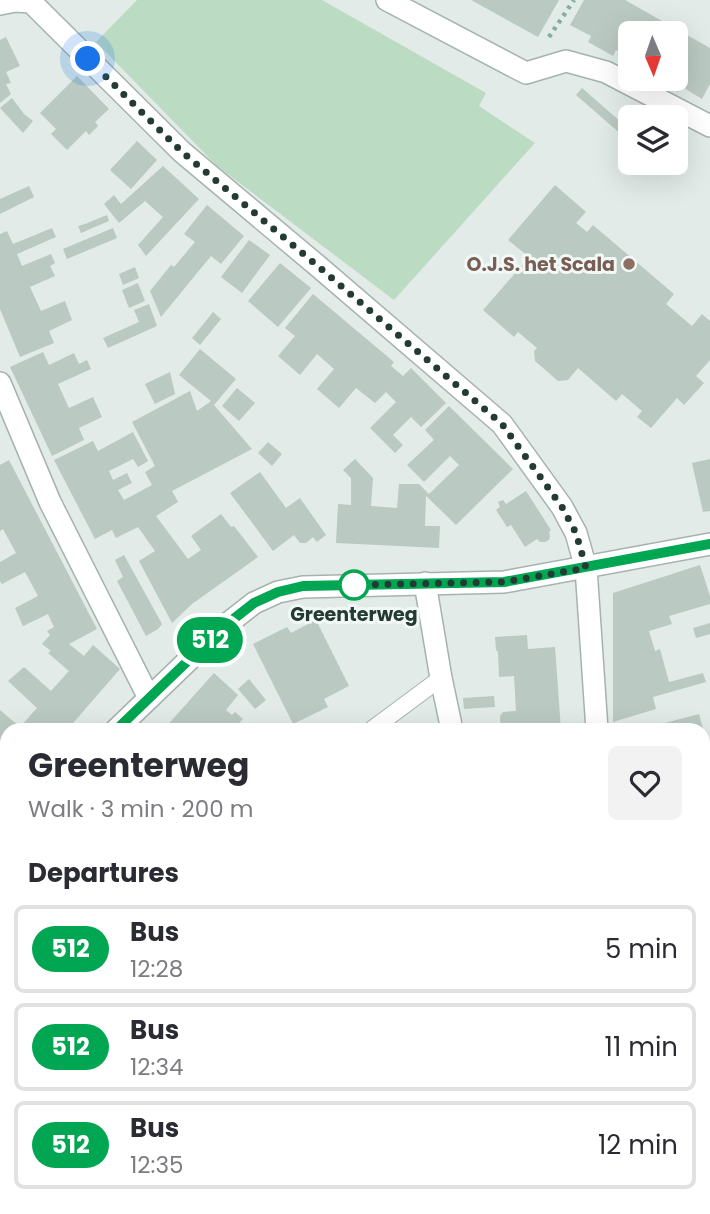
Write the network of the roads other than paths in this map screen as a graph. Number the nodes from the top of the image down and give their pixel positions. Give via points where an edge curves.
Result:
1 (387, 0) edge
2 (15, 2) edge
3 (710, 126) edge
4 (0, 383) edge
5 (710, 544) edge
6 (586, 568) junction
7 (425, 583) junction
8 (441, 678) junction
9 (149, 698) junction
10 (123, 723) edge
11 (380, 723) edge
12 (451, 723) edge
13 (597, 723) edge

1 - 3 street via 526,73 566,61 606,72
2 - 6 street via 182,152 502,424 562,507 576,533
4 - 9 street via 50,502
5 - 6 street
6 - 7 street via 504,582
6 - 13 street
7 - 8 street
7 - 9 street via 303,586 278,592 254,603 222,628
8 - 11 lane
8 - 12 street
9 - 10 street

